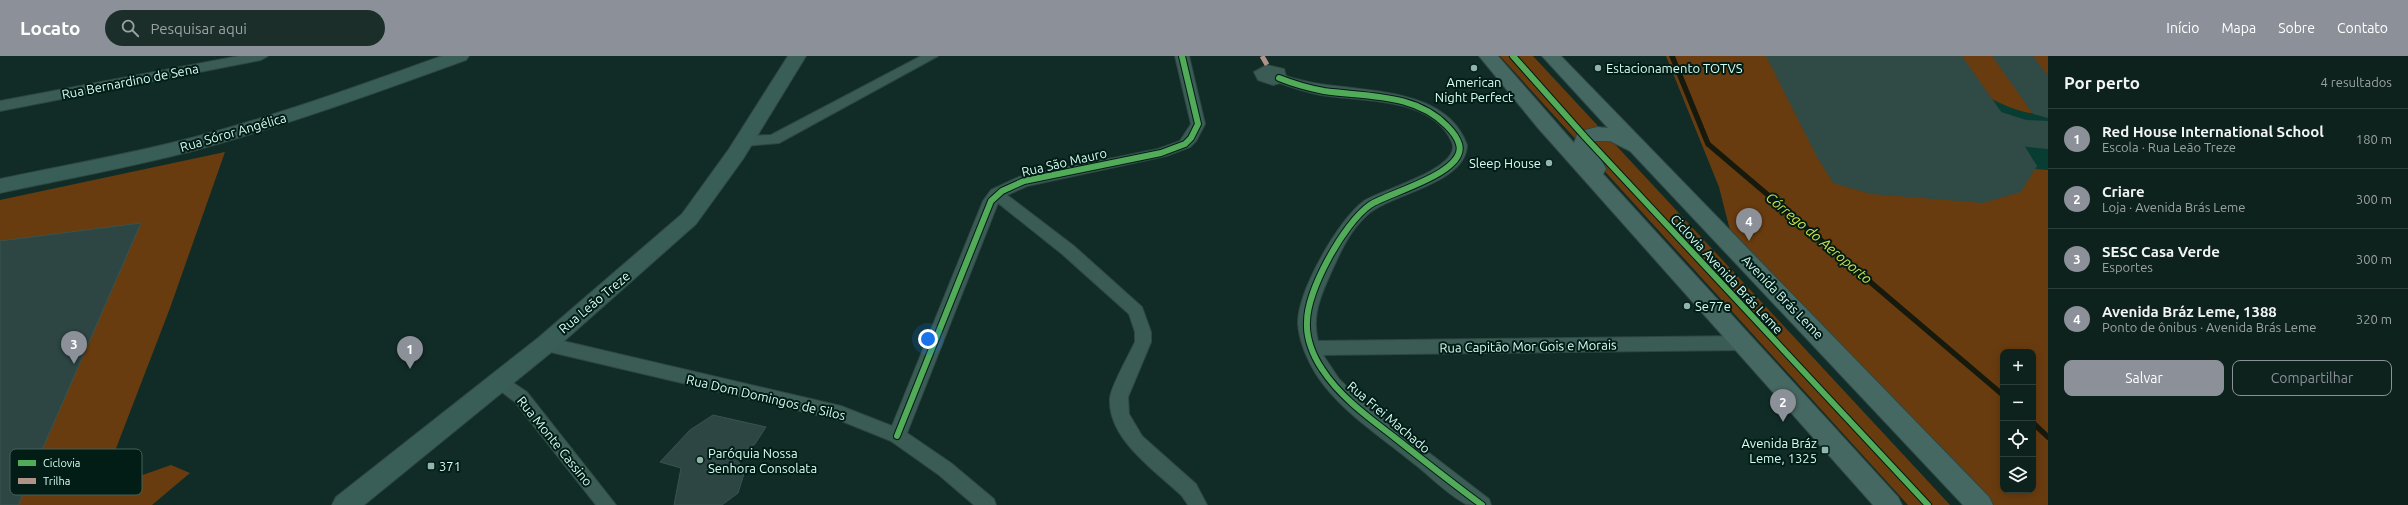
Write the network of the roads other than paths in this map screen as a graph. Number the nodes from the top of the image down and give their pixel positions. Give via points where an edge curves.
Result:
1 (261, 56) edge
2 (460, 56) edge
3 (797, 56) edge
4 (931, 56) edge
5 (1182, 56) edge
6 (1262, 56) edge
7 (1488, 56) edge
8 (1551, 56) edge
9 (0, 106) edge
10 (745, 141) junction
11 (1662, 170) junction
12 (0, 186) edge
13 (996, 194) junction
14 (1612, 197) junction
15 (1744, 343) junction
16 (546, 344) junction
17 (1312, 348) junction
18 (500, 381) junction
19 (897, 436) junction
20 (345, 505) edge
21 (607, 505) edge
22 (987, 505) edge
23 (1198, 505) edge
24 (1482, 505) edge
25 (1889, 505) edge
26 (1980, 505) edge

1 - 9 street, Rua Bernardino de Sena
2 - 12 main road, Rua Sóror Angélica via 314,108 222,136 161,152
3 - 10 main road, Rua Leão Treze
4 - 10 street via 774,140
5 - 13 street, Rua São Mauro via 1198,124 1185,144 1161,153 1024,181
6 - 17 street, Rua Frei Machado via 1274,73 1306,88 1399,100 1417,105 1436,115 1449,126 1460,147 1451,166 1369,205 1346,229 1330,254 1310,302 1307,328
7 - 14 main road
8 - 11 main road, Avenida Brás Leme
10 - 16 main road, Rua Leão Treze via 689,219
11 - 14 main road via 1627,140 1603,133 1585,137 1584,146 1587,154
11 - 26 main road, Avenida Brás Leme
13 - 19 street via 982,219
13 - 23 street via 1068,250 1136,311 1144,332 1143,342 1119,397 1120,414 1136,441 1189,490
14 - 15 main road
15 - 17 street, Rua Capitão Mor Gois e Morais
15 - 25 main road
16 - 18 main road, Rua Leão Treze
16 - 19 street, Rua Dom Domingos de Silos via 819,407 841,413
17 - 24 street, Rua Frei Machado via 1326,375 1357,408
18 - 20 main road, Rua Leão Treze
18 - 21 street, Rua Monte Cassino via 521,397
19 - 22 street, Rua Dom Domingos de Silos via 945,468

